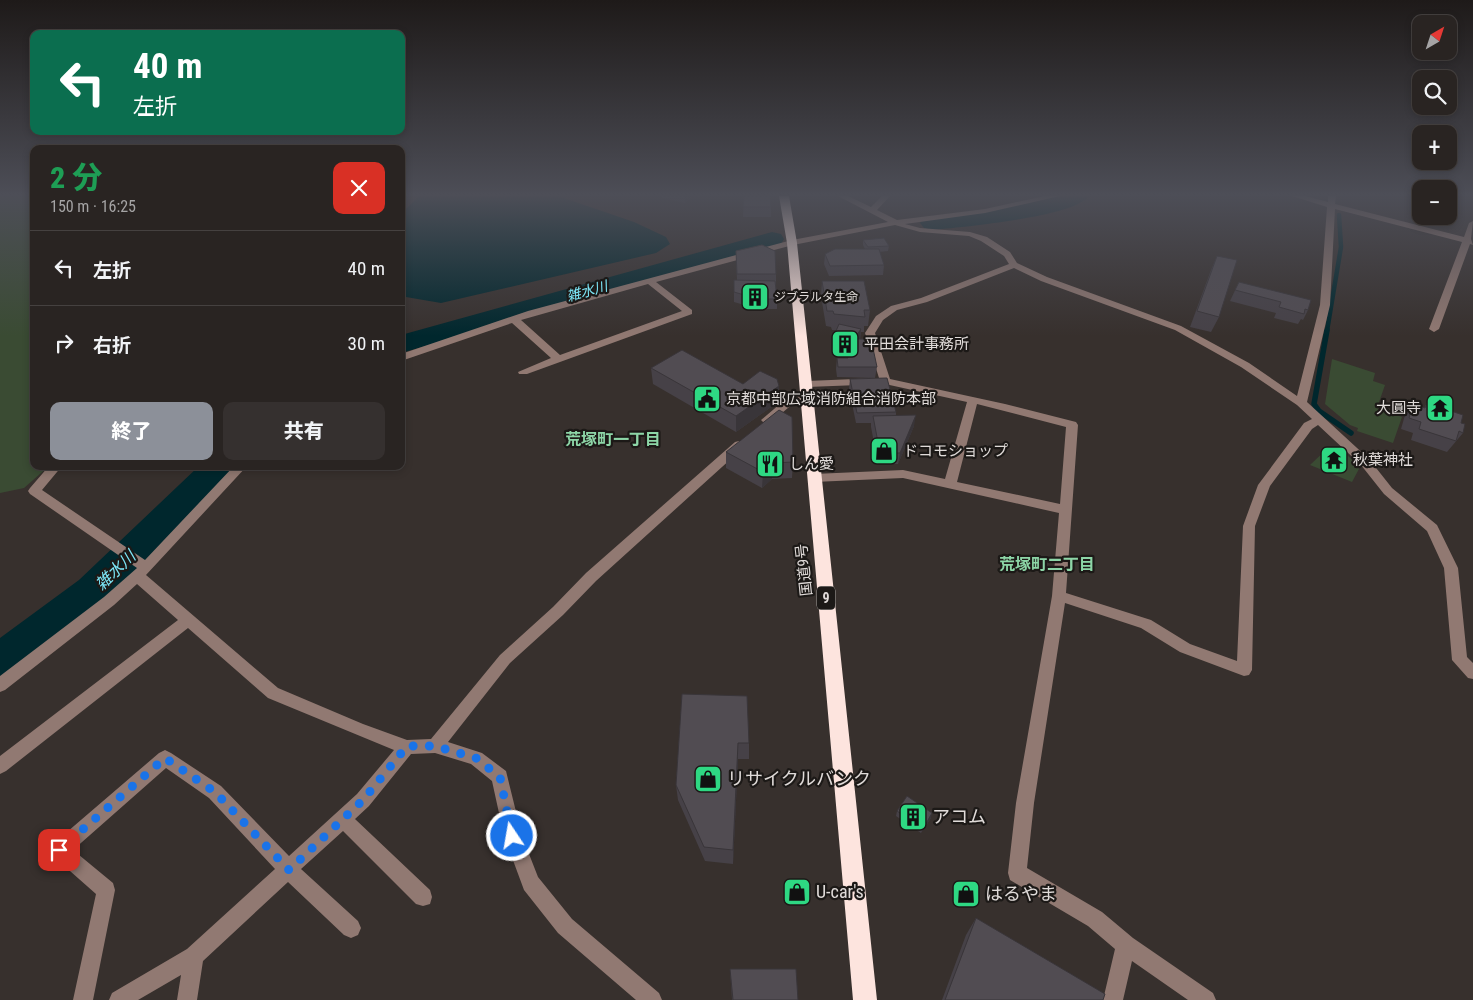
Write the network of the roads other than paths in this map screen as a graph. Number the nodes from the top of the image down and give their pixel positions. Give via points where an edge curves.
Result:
1 (792, 243) joint
2 (990, 243) edge
3 (1329, 243) edge
4 (1468, 243) edge
5 (1014, 265) junction
6 (648, 281) junction
7 (514, 318) junction
8 (1434, 329) dead end
9 (405, 356) edge
10 (558, 360) junction
11 (523, 372) dead end
12 (885, 381) junction
13 (807, 391) junction
14 (973, 400) junction
15 (1301, 403) junction
16 (1319, 420) junction
17 (52, 470) edge
18 (237, 470) edge
19 (814, 478) junction
20 (950, 484) junction
21 (1066, 510) junction
22 (141, 571) junction
23 (1059, 596) junction
24 (188, 620) junction
25 (1473, 673) edge
26 (0, 684) edge
27 (407, 746) junction
28 (435, 746) junction
29 (0, 766) edge
30 (343, 819) junction
31 (289, 870) junction
32 (423, 898) dead end
33 (351, 928) dead end
34 (1126, 945) junction
35 (194, 956) junction
36 (82, 1000) edge
37 (119, 1000) edge
38 (187, 1000) edge
39 (652, 1000) edge
40 (865, 1000) edge
41 (1114, 1000) edge
42 (1206, 1000) edge

1 - 6 street
1 - 13 highway, 国道9号 / 9
2 - 5 street via 1007,254
3 - 15 street via 1325,305
4 - 8 street
5 - 12 street via 924,300 894,308 879,318 870,333
5 - 15 street via 1178,328 1244,365
6 - 7 street
6 - 10 street via 689,312
7 - 9 street
7 - 10 street
10 - 11 street
12 - 13 street
12 - 14 street
13 - 19 highway, 国道9号 / 9
13 - 28 street via 791,400 687,489 505,659
14 - 20 street
14 - 21 street via 1072,425
15 - 16 street
16 - 23 street via 1308,426 1264,485 1249,526 1244,670 1185,648 1146,624
16 - 25 street via 1365,462 1388,491 1432,528 1451,568 1460,660
17 - 22 street via 34,491
18 - 22 street
19 - 20 street via 903,474
19 - 40 highway, 国道9号 / 9
20 - 21 street
21 - 23 street
22 - 24 street
22 - 26 street via 109,601
23 - 34 street via 1024,803 1017,873 1095,919
24 - 27 street via 273,693
24 - 29 street
27 - 28 street
27 - 30 street via 363,800
28 - 39 street via 476,758 500,777 512,836 531,883 565,926
30 - 31 street
30 - 32 street
31 - 33 street
31 - 35 street
31 - 36 street via 215,792 165,758 59,850 106,890
34 - 41 street
34 - 42 street
35 - 37 street
35 - 38 street

